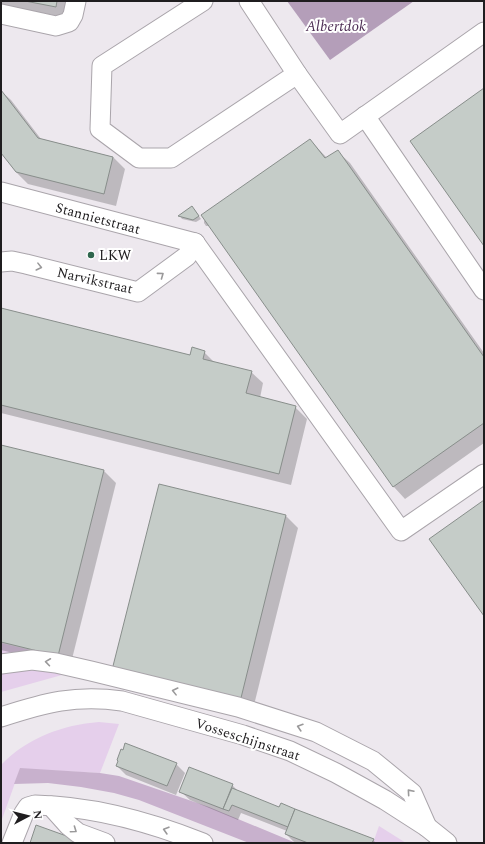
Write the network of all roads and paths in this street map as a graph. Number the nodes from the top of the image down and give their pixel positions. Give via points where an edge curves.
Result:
1 (76, 1) edge
2 (203, 1) edge
3 (249, 1) edge
4 (1, 14) edge
5 (484, 32) edge
6 (297, 74) junction
7 (365, 116) junction
8 (1, 192) edge
9 (195, 243) junction
10 (1, 262) edge
11 (484, 290) edge
12 (484, 474) edge
13 (1, 664) edge
14 (29, 708) junction
15 (1, 717) edge
16 (1, 725) edge
17 (51, 806) junction
18 (427, 827) junction
19 (12, 843) edge
20 (105, 843) edge
21 (203, 843) edge
22 (446, 843) edge

1 - 4 street via 69,22 56,26
2 - 6 street via 102,66 100,129 139,158 171,158
3 - 6 street
5 - 7 street
6 - 7 street via 340,134
7 - 11 street
8 - 9 street, Stannietstraat
10 -> 9 street, Narvikstraat via 26,264 138,292 187,256
9 - 12 street via 401,531
18 -> 13 street via 412,793 372,761 316,732 238,708 104,673 32,660
14 - 15 street, Vosseschijnstraat
14 - 16 street, Vosseschijnstraat
14 - 18 street, Vosseschijnstraat via 71,699 104,698 243,735 290,751 336,773
17 - 19 street via 28,807
17 -> 20 street via 78,833
21 -> 17 street via 109,814
18 - 22 street, Vosseschijnstraat

